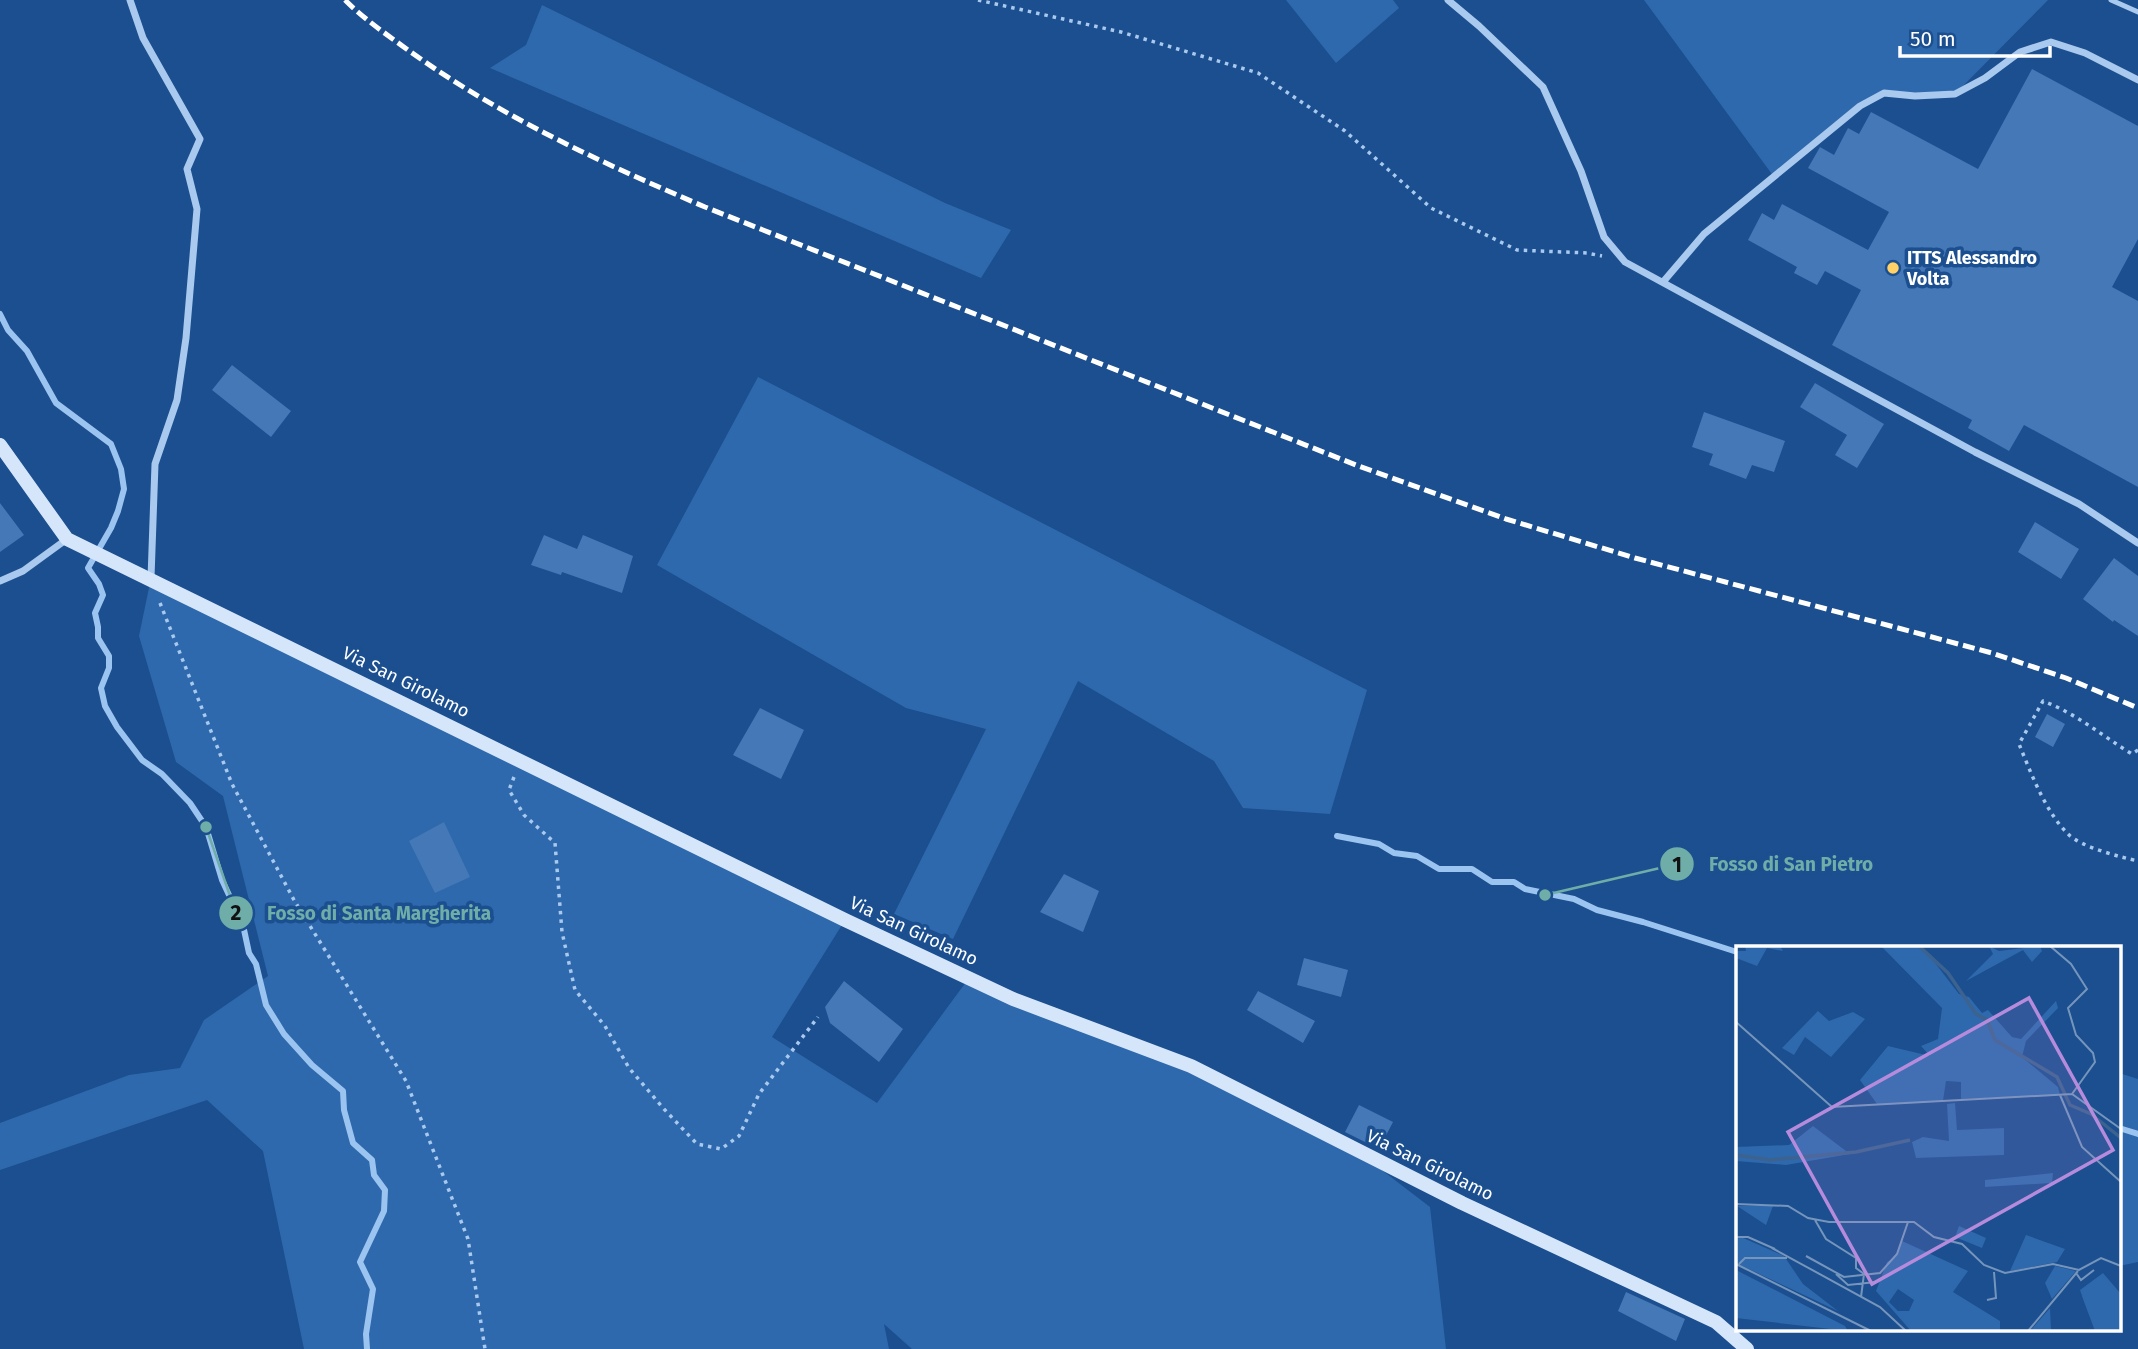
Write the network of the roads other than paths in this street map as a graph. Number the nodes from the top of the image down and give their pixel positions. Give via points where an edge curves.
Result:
1 (130, 0) edge
2 (1448, 0) edge
3 (2111, 0) edge
4 (2138, 12) edge
5 (2138, 79) edge
6 (1663, 282) junction
7 (0, 445) edge
8 (67, 539) junction
9 (2138, 542) edge
10 (151, 578) junction
11 (0, 581) edge
12 (1747, 1349) edge

1 - 10 street via 143,38 200,139 187,169 197,209 188,312 177,400 155,464
2 - 6 street via 1543,87 1581,171 1604,237 1625,262
3 - 4 lane
5 - 6 street via 2050,42 2020,52 1955,94 1884,93 1849,114 1704,234
6 - 9 street via 2079,504
7 - 8 street
8 - 10 street, Via San Girolamo
8 - 11 street via 23,571
10 - 12 street, Via San Girolamo via 1013,999 1191,1066 1462,1203 1716,1322

